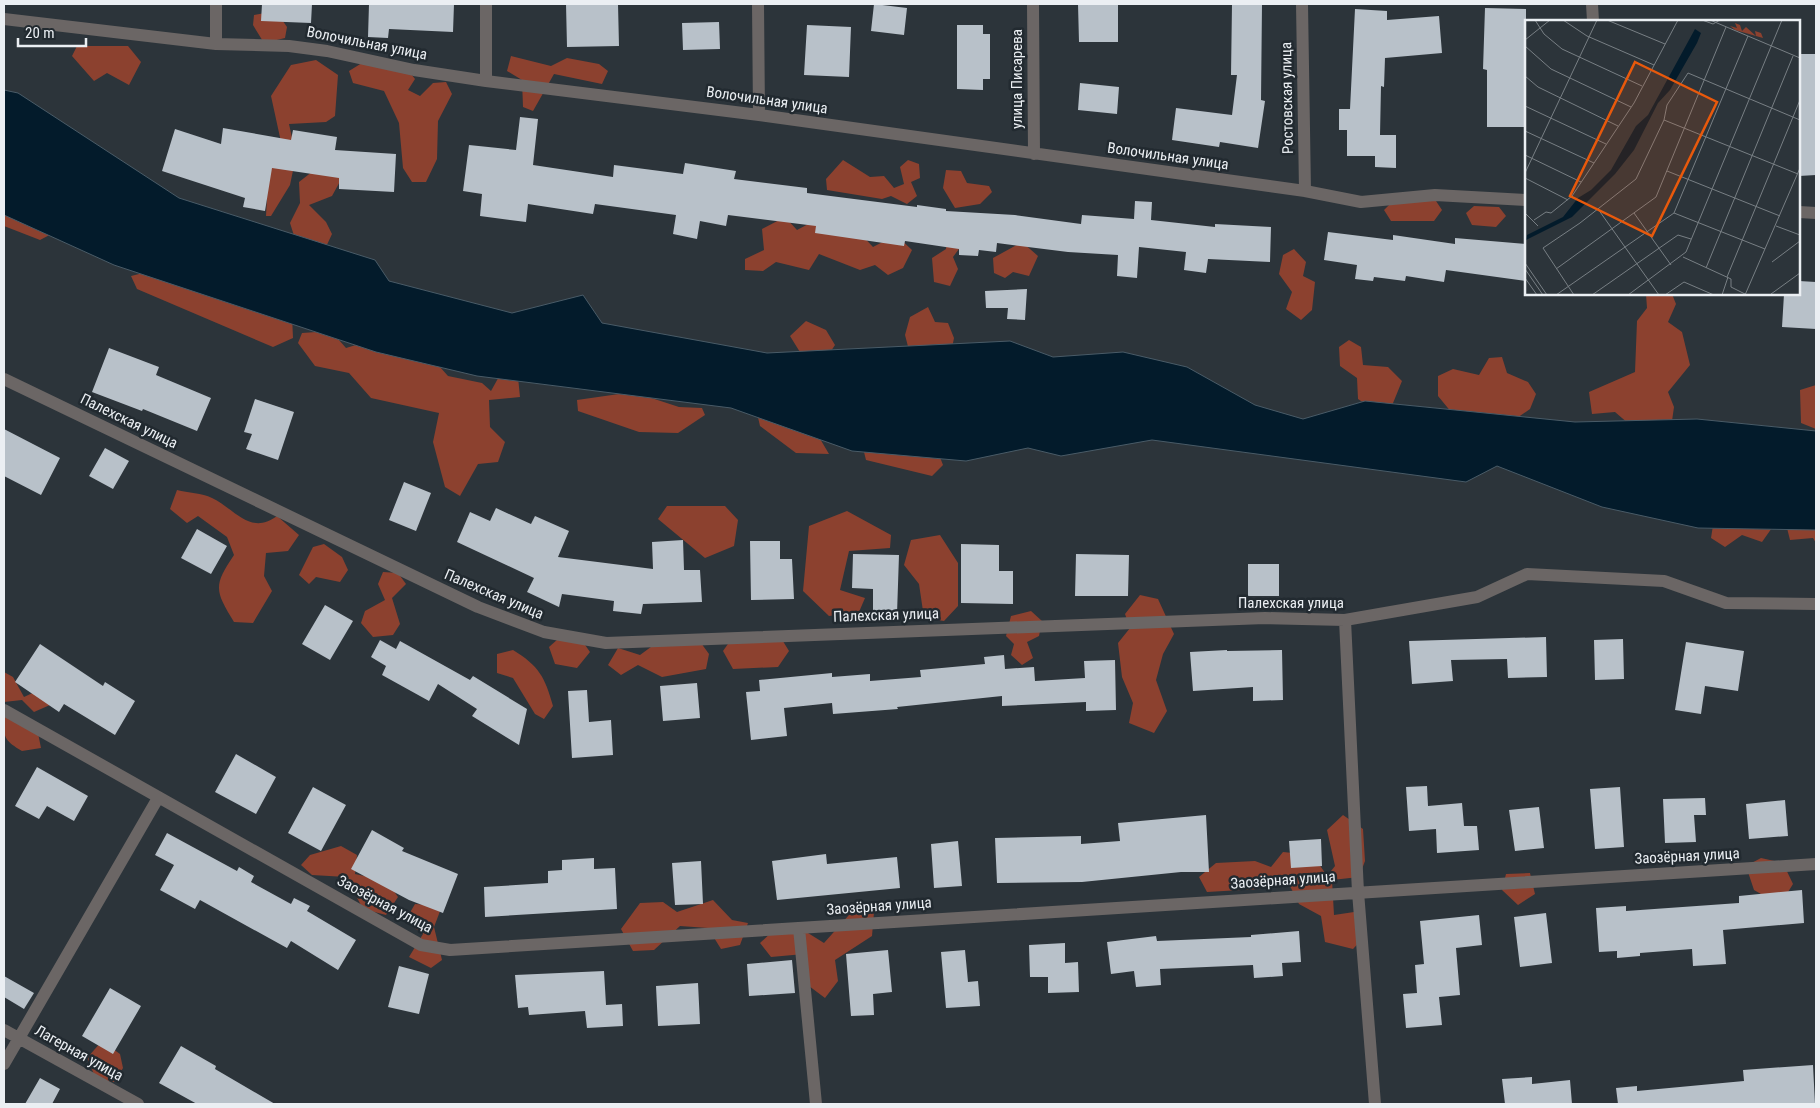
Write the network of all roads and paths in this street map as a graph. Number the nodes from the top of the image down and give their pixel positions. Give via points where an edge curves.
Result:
1 (216, 4) edge
2 (486, 4) edge
3 (758, 4) edge
4 (1033, 4) edge
5 (1302, 4) edge
6 (1592, 4) edge
7 (4, 19) edge
8 (1593, 20) edge
9 (216, 44) junction
10 (486, 81) junction
11 (759, 115) junction
12 (1034, 154) junction
13 (1305, 191) junction
14 (1525, 200) edge
15 (1800, 212) edge
16 (1816, 213) edge
17 (4, 379) edge
18 (1816, 604) edge
19 (1345, 620) junction
20 (4, 710) edge
21 (158, 798) junction
22 (1816, 864) edge
23 (1358, 892) junction
24 (799, 928) junction
25 (4, 1030) edge
26 (18, 1038) junction
27 (4, 1064) edge
28 (138, 1104) edge
29 (816, 1104) edge
30 (1375, 1104) edge

1 - 9 street
2 - 10 street
3 - 11 street
4 - 12 street, улица Писарева
5 - 13 street, Ростовская улица
6 - 8 street
7 - 9 street, Волочильная улица
9 - 10 street, Волочильная улица via 289,46 327,51 414,70
10 - 11 street, Волочильная улица
11 - 12 street, Волочильная улица
12 - 13 street, Волочильная улица
13 - 14 street, Волочильная улица via 1361,202 1435,195
15 - 16 street
17 - 19 street, Палехская улица via 478,607 544,632 606,642 1256,618
18 - 19 street, Палехская улица via 1726,603 1664,581 1527,574 1477,597
19 - 23 street
20 - 21 street, Заозёрная улица
21 - 24 street, Заозёрная улица via 421,945 450,950
21 - 26 street
22 - 23 street, Заозёрная улица
23 - 24 street, Заозёрная улица
23 - 30 street
24 - 29 street
25 - 26 street, Лагерная улица
26 - 27 street
26 - 28 street, Лагерная улица

